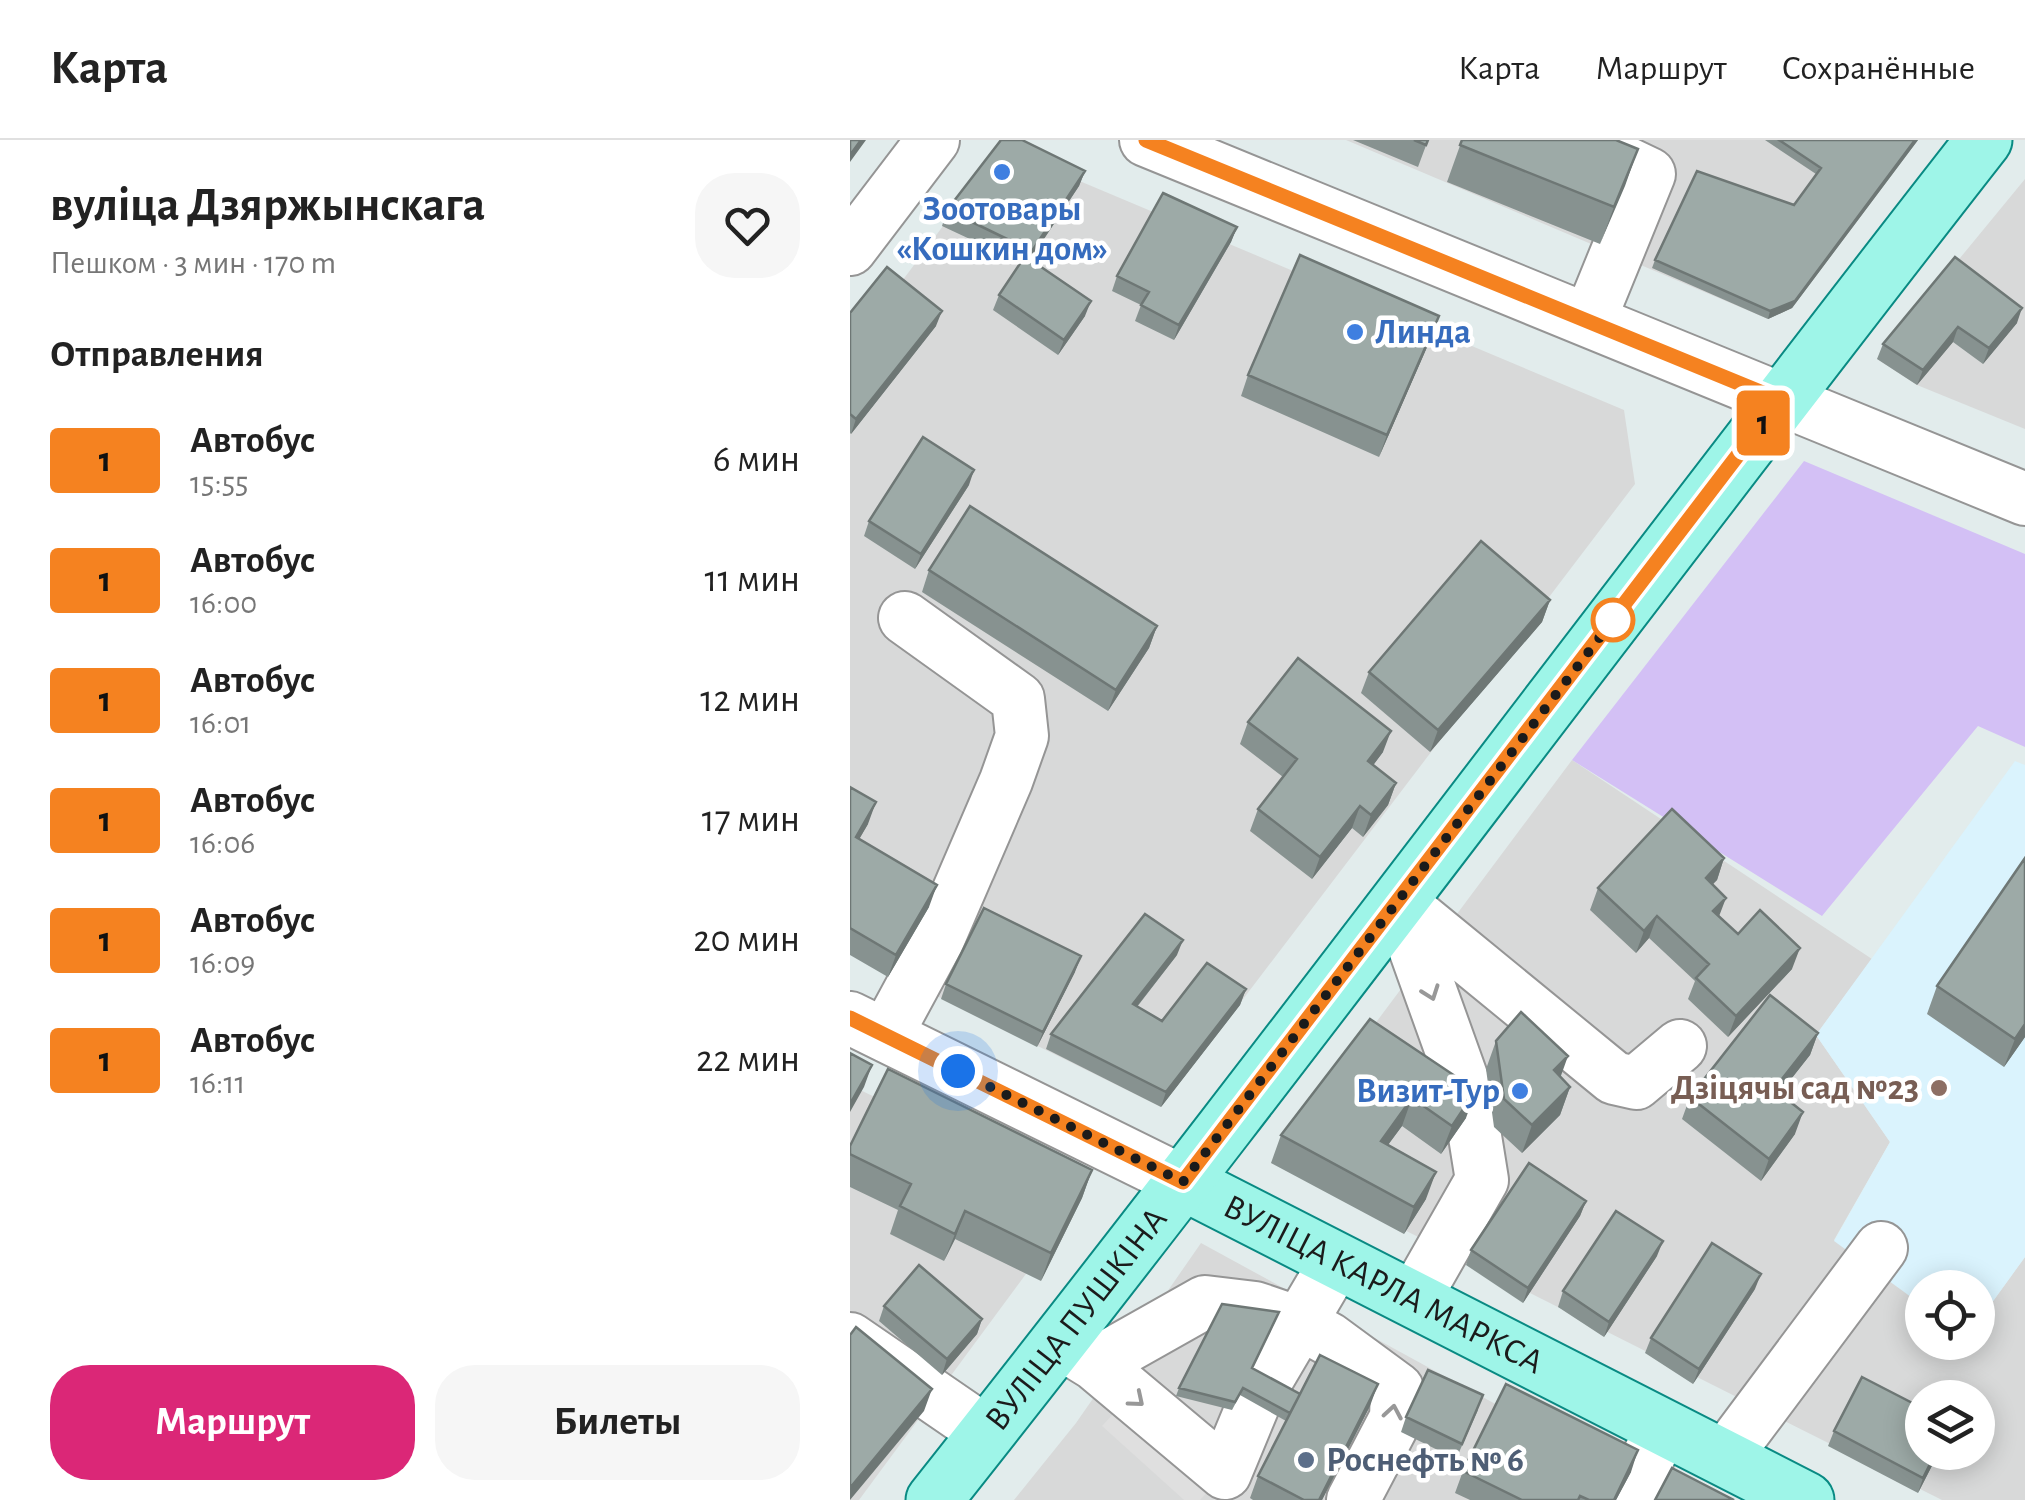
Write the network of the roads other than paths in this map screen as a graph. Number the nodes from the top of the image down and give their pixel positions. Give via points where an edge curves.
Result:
1 (932, 140) edge
2 (1146, 140) edge
3 (1578, 140) edge
4 (1984, 140) edge
5 (850, 249) edge
6 (1589, 321) junction
7 (1780, 400) junction
8 (2025, 499) edge
9 (905, 618) dead end
10 (1398, 901) junction
11 (868, 1026) edge
12 (1680, 1046) dead end
13 (1183, 1182) junction
14 (1881, 1248) dead end
15 (1337, 1260) junction
16 (1414, 1300) junction
17 (1302, 1324) junction
18 (850, 1339) edge
19 (1077, 1353) junction
20 (1663, 1427) junction
21 (987, 1433) junction
22 (1724, 1458) junction
23 (1224, 1487) edge
24 (934, 1500) edge
25 (1353, 1500) edge
26 (1627, 1500) edge
27 (1806, 1500) edge

1 - 5 street
2 - 6 street
3 - 6 street via 1648,174
4 - 7 main road, ВУЛІЦА ПУШКІНА
6 - 7 street
7 - 8 street
7 - 10 main road, ВУЛІЦА ПУШКІНА
9 - 11 street via 1018,698 1022,736 938,939
10 - 12 street via 1614,1078 1636,1083
10 - 13 main road, ВУЛІЦА ПУШКІНА
10 -> 16 street via 1468,1099 1482,1180
11 - 13 street, ВУЛІЦА КАРЛА МАРКСА
13 - 15 main road, ВУЛІЦА КАРЛА МАРКСА
13 - 19 main road, ВУЛІЦА ПУШКІНА
14 - 22 street
15 - 16 main road, ВУЛІЦА КАРЛА МАРКСА
15 - 17 street
16 - 20 main road, ВУЛІЦА КАРЛА МАРКСА
17 - 19 street via 1255,1308 1205,1302
17 - 23 street via 1259,1394
25 -> 17 street via 1396,1418 1396,1389
18 - 21 street
19 - 21 main road, ВУЛІЦА ПУШКІНА
19 -> 23 street
20 - 22 main road, ВУЛІЦА КАРЛА МАРКСА
20 - 26 street
21 - 24 main road, ВУЛІЦА ПУШКІНА
22 - 27 main road, ВУЛІЦА КАРЛА МАРКСА

